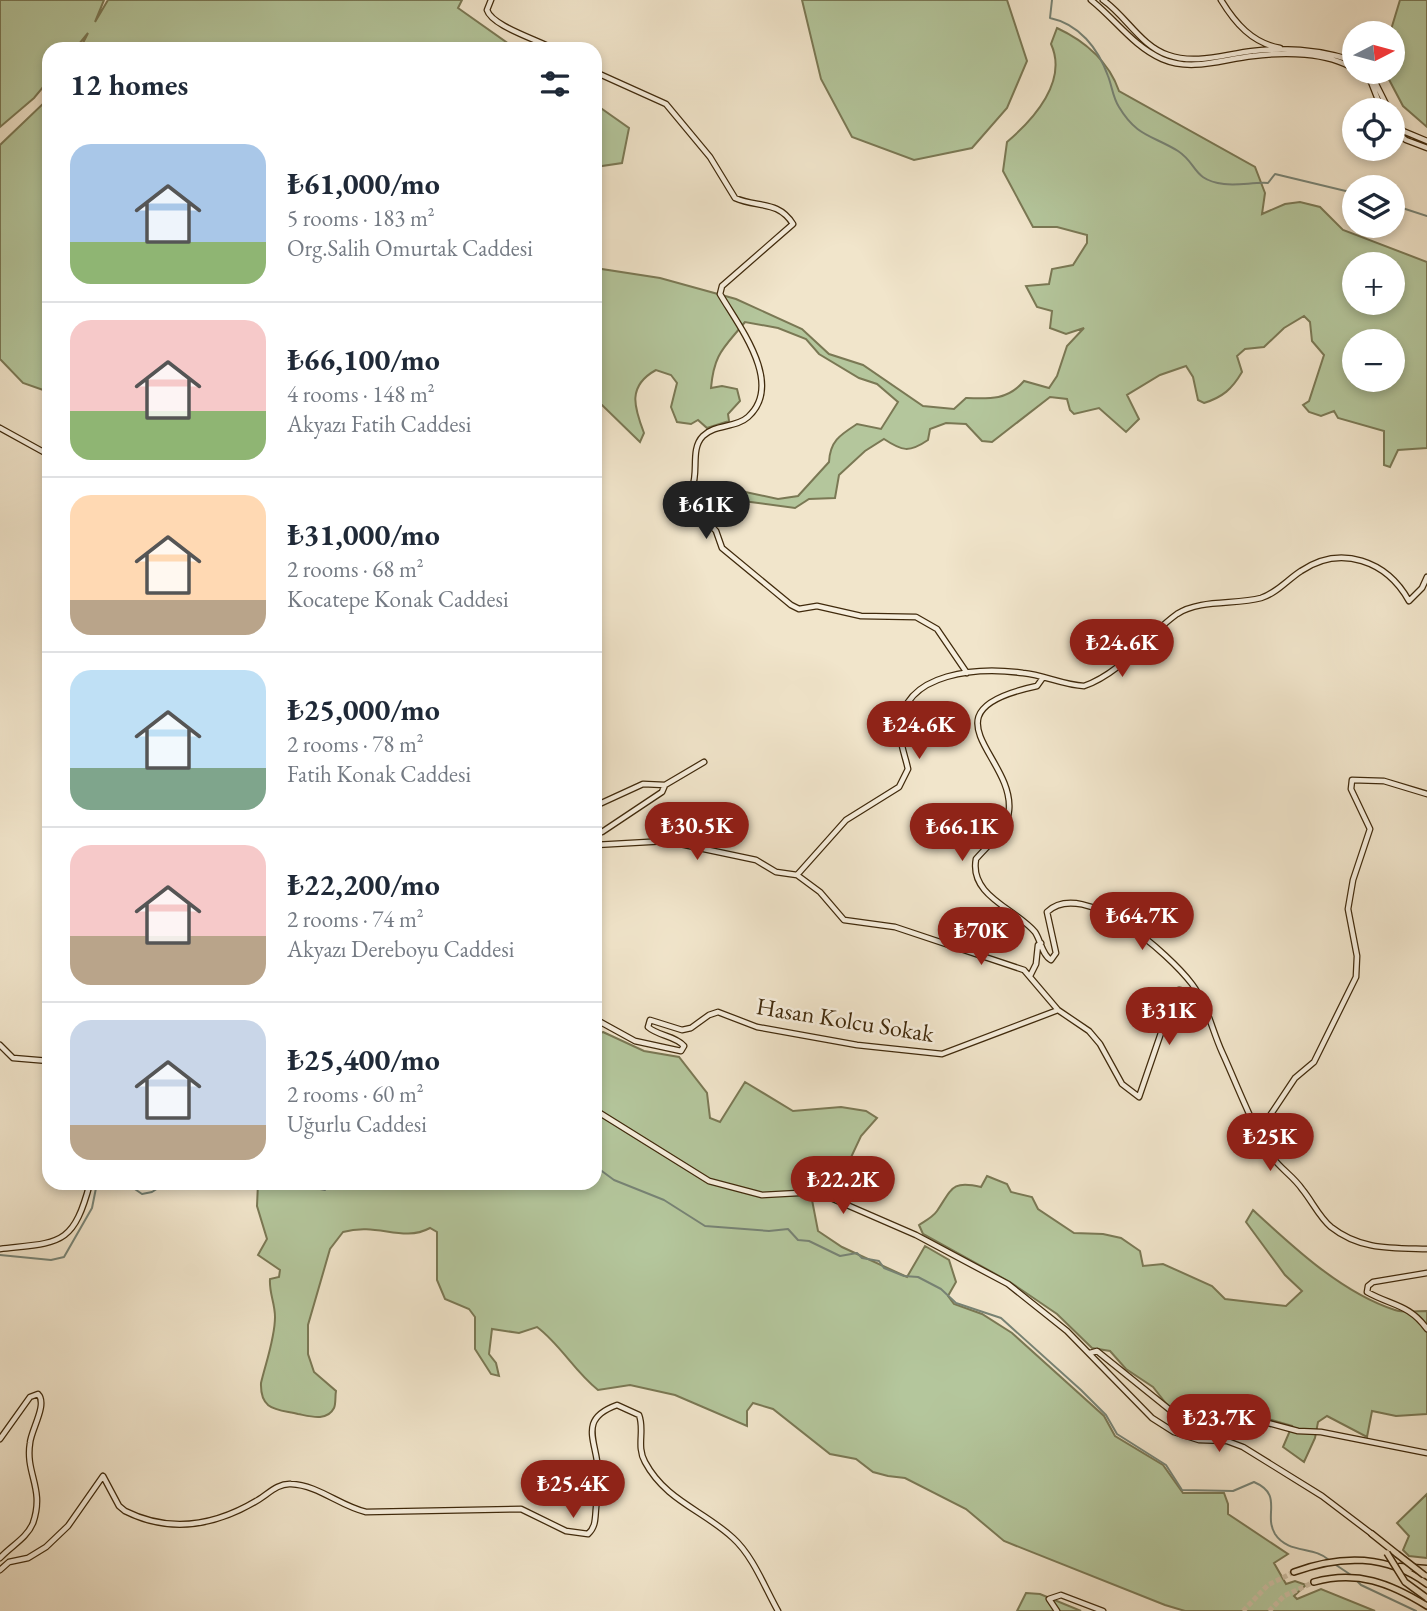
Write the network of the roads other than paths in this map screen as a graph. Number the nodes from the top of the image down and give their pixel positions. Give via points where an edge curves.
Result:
1 (491, 0) edge
2 (1091, 0) edge
3 (1103, 0) edge
4 (1221, 0) edge
5 (541, 42) edge
6 (1288, 49) junction
7 (1296, 54) junction
8 (1342, 58) edge
9 (1342, 63) edge
10 (602, 75) edge
11 (1405, 132) edge
12 (1405, 139) edge
13 (1427, 141) edge
14 (1427, 148) edge
15 (0, 428) edge
16 (42, 451) edge
17 (1427, 578) edge
18 (967, 673) junction
19 (1042, 679) junction
20 (704, 762) dead end
21 (665, 785) junction
22 (1427, 793) edge
23 (602, 803) edge
24 (602, 832) edge
25 (602, 845) edge
26 (797, 875) junction
27 (1041, 943) junction
28 (1030, 976) junction
29 (1197, 993) junction
30 (1058, 1010) junction
31 (602, 1023) edge
32 (0, 1045) edge
33 (42, 1060) edge
34 (602, 1114) edge
35 (1263, 1139) junction
36 (88, 1190) edge
37 (1427, 1248) edge
38 (0, 1249) edge
39 (1427, 1273) edge
40 (1427, 1329) edge
41 (1090, 1353) junction
42 (0, 1439) edge
43 (1427, 1453) edge
44 (1372, 1534) junction
45 (0, 1558) edge
46 (1401, 1567) junction
47 (0, 1570) edge
48 (1294, 1572) tunnel mouth
49 (1426, 1574) edge
50 (1314, 1582) tunnel mouth
51 (1427, 1584) edge
52 (1427, 1598) edge
53 (1427, 1606) edge
54 (778, 1611) edge
55 (1056, 1611) edge
56 (1103, 1611) edge

1 - 5 street via 487,10 496,23
2 - 7 street via 1163,60 1186,65
3 - 6 street via 1145,41 1169,56 1209,58
4 - 6 street via 1255,39
6 - 7 street
6 - 8 street
7 - 9 street
10 - 18 street via 666,104 710,157 735,198 772,206 785,212 793,224 722,286 720,295 752,352 762,391 749,416 701,437 692,489 681,500 682,506 706,520 722,548 791,605 861,616 916,617 937,629
11 - 13 street
12 - 14 street
15 - 16 street
17 - 19 street via 1409,601 1379,566 1346,557 1301,570 1265,597 1181,612 1136,653 1089,684
18 - 19 street via 1021,672
18 - 26 street via 925,685 911,698 900,726 908,769 904,780 889,795 846,820
19 - 27 street via 1037,686 996,699 978,719 986,751 1005,788 1009,811 974,868 985,891 1022,920
20 - 21 street
21 - 23 street via 643,784
21 - 24 street via 662,792
22 - 35 street via 1384,781 1352,780 1351,789 1370,829 1348,909 1356,976 1314,1062 1295,1078 1269,1117
25 - 26 street via 666,841 756,860 776,872
26 - 28 street via 820,892 844,920 916,933 1012,964
27 - 28 street
27 - 29 street via 1046,958 1054,958 1048,912 1055,905 1068,902 1093,907 1164,952
28 - 30 street
29 - 30 street via 1179,990 1172,998 1139,1097 1122,1084 1089,1031
29 - 35 street
30 - 31 street, Hasan Kolcu Sokak via 942,1054 757,1027 719,1012 681,1030 650,1020 648,1027 656,1034 681,1042 681,1051 635,1041
32 - 33 street via 13,1058
34 - 41 street via 709,1181 762,1195 817,1192 916,1235 1008,1284
35 - 37 street via 1329,1225 1349,1240 1374,1247
36 - 38 street via 82,1214 62,1237 51,1244
39 - 40 street via 1373,1282 1367,1292 1406,1307
41 - 43 street via 1103,1353 1180,1418 1214,1424 1256,1420
41 - 44 street via 1152,1418 1199,1440 1243,1447 1322,1496
42 - 45 street via 30,1397 38,1394 42,1403 29,1451 38,1505 32,1526
44 - 49 main road, bridge
44 - 52 main road, bridge via 1405,1582
46 - 48 main road via 1347,1559
46 - 49 highway
46 - 51 main road
47 - 54 street via 46,1547 83,1506 100,1476 119,1506 142,1519 176,1526 207,1524 292,1483 366,1512 522,1509 566,1531 588,1534 594,1525 599,1475 593,1423 600,1413 617,1405 639,1415 640,1450 657,1481 741,1546
50 - 53 main road via 1355,1577 1381,1581
55 - 56 street via 1049,1599 1061,1595

